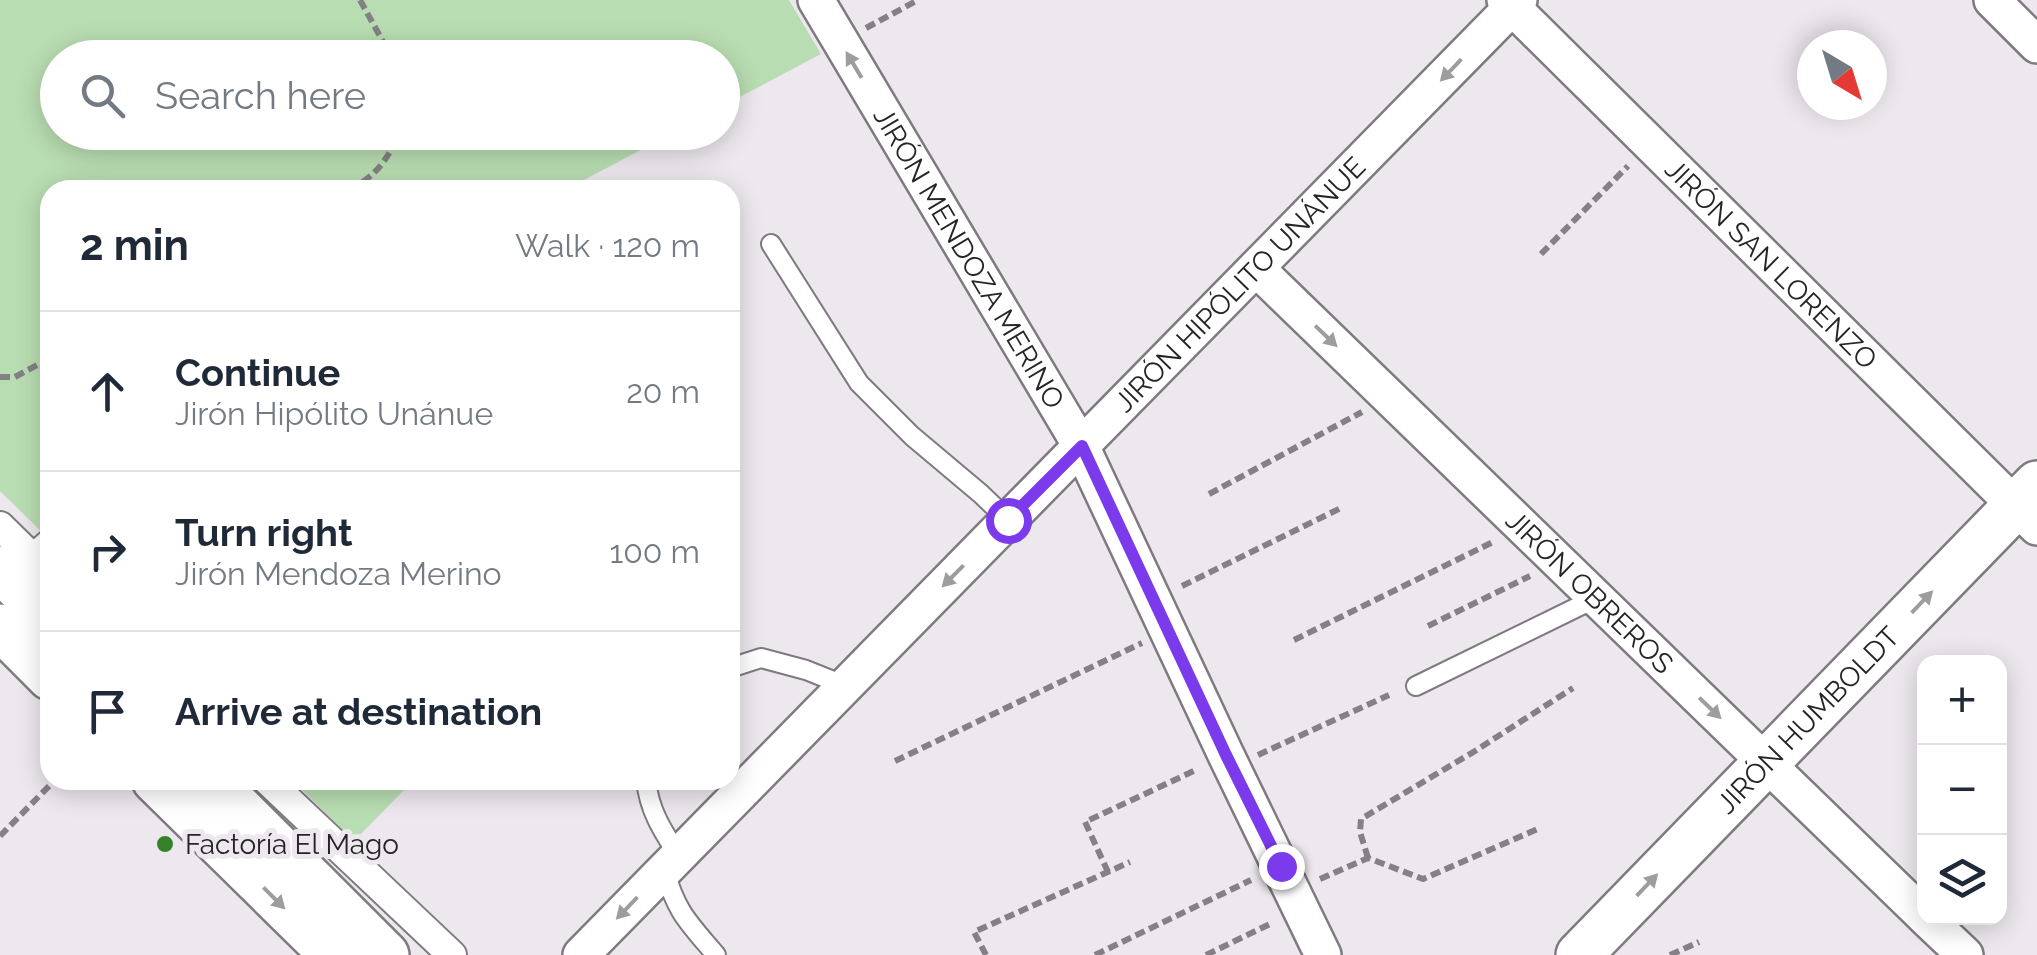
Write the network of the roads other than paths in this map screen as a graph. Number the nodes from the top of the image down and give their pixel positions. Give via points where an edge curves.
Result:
1 (816, 0) edge
2 (1992, 0) edge
3 (1512, 2) edge
4 (2037, 45) edge
5 (771, 244) dead end
6 (1256, 268) junction
7 (1082, 446) junction
8 (2030, 506) edge
9 (1008, 520) junction
10 (0, 526) edge
11 (27, 562) edge
12 (40, 594) edge
13 (1596, 598) junction
14 (0, 627) edge
15 (740, 665) edge
16 (40, 666) edge
17 (846, 686) junction
18 (1416, 686) dead end
19 (1766, 762) junction
20 (165, 790) edge
21 (221, 790) edge
22 (277, 790) edge
23 (647, 790) edge
24 (671, 862) junction
25 (1917, 909) edge
26 (1933, 925) edge
27 (704, 950) edge
28 (333, 955) edge
29 (386, 955) edge
30 (452, 955) edge
31 (581, 955) edge
32 (1323, 955) edge
33 (1579, 955) edge
34 (1964, 955) edge

7 -> 1 street, JIRÓN MENDOZA MERINO
2 - 4 street
3 -> 6 street, JIRÓN HIPÓLITO UNÁNUE
3 - 8 street, JIRÓN SAN LORENZO via 1649,144
5 - 9 lane via 859,383
6 - 7 street, JIRÓN HIPÓLITO UNÁNUE
6 -> 13 street, JIRÓN OBREROS
7 - 9 street, JIRÓN HIPÓLITO UNÁNUE
7 - 32 street, JIRÓN MENDOZA MERINO
19 -> 8 street, JIRÓN HUMBOLDT
9 -> 17 street, JIRÓN HIPÓLITO UNÁNUE
10 - 11 street
11 - 12 street
13 - 18 lane
13 -> 19 street, JIRÓN OBREROS
14 - 16 street
15 - 17 lane via 760,658
17 - 24 street, JIRÓN HIPÓLITO UNÁNUE
19 - 25 street, JIRÓN OBREROS
33 -> 19 street, JIRÓN HUMBOLDT
20 -> 28 street
21 - 29 street
22 - 30 street
23 - 24 lane
24 - 27 lane via 673,899
24 -> 31 street, JIRÓN HIPÓLITO UNÁNUE
26 - 34 street, JIRÓN OBREROS

